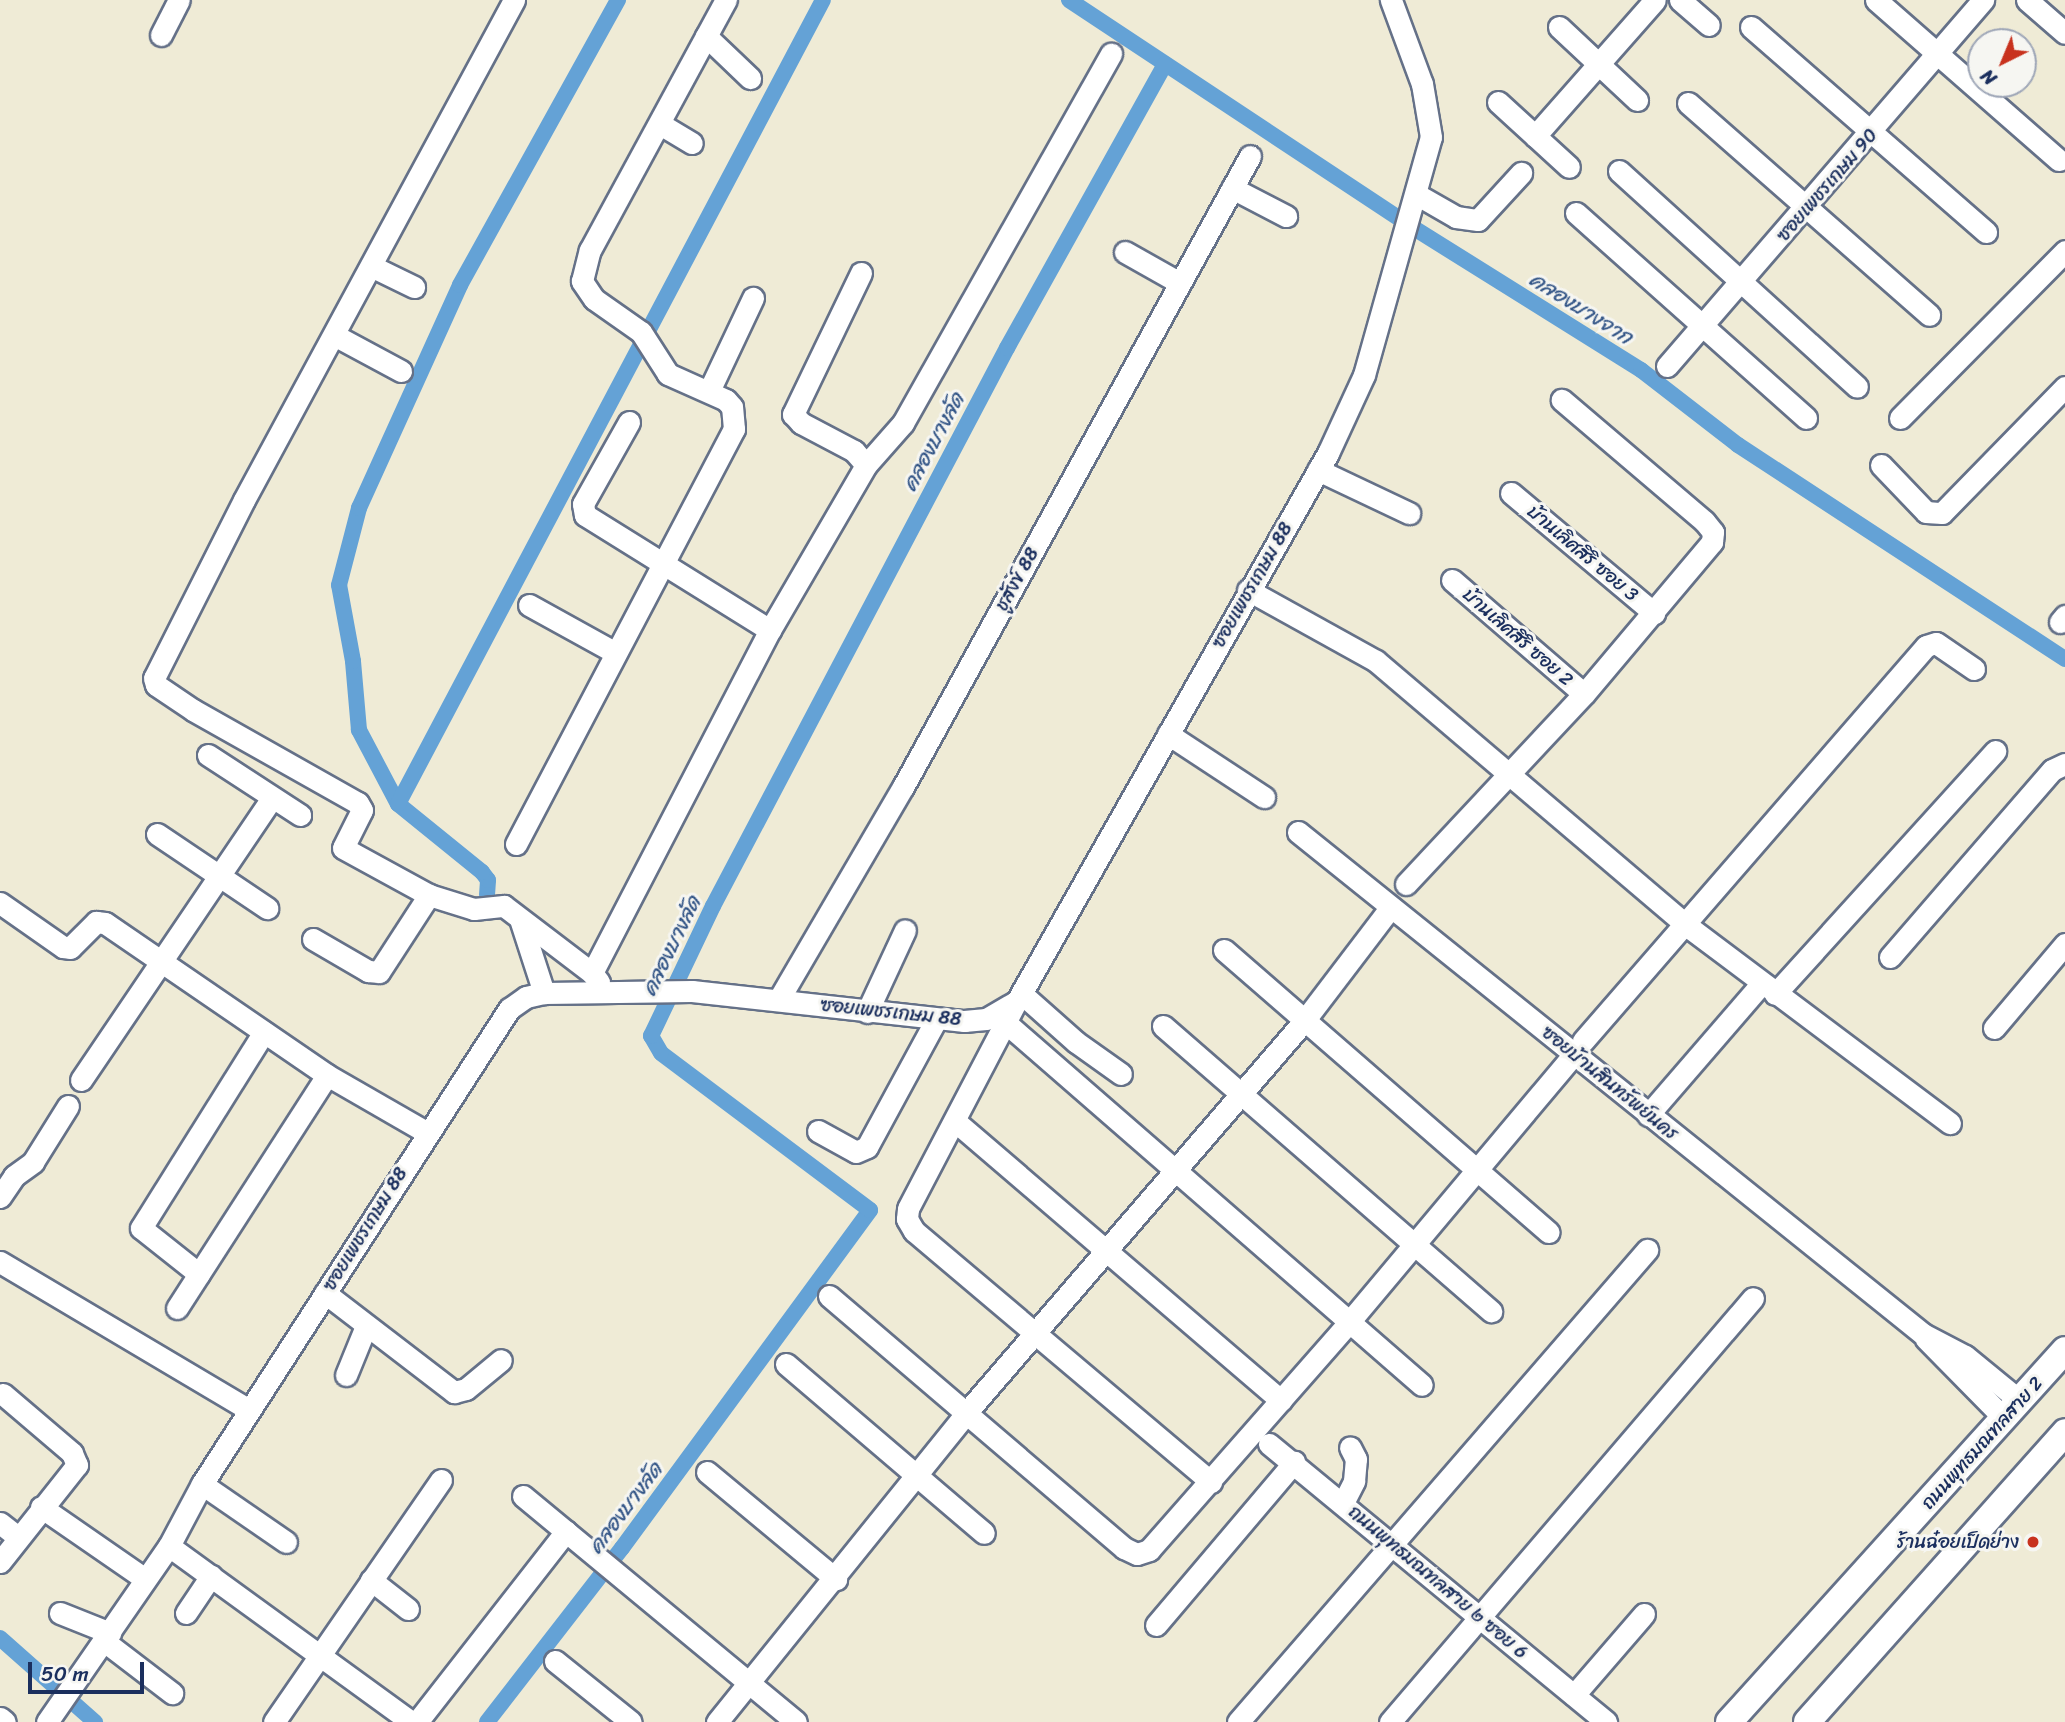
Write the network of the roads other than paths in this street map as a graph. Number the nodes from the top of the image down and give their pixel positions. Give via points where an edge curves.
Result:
1 (179, 0) edge
2 (514, 0) edge
3 (726, 0) edge
4 (1391, 0) edge
5 (1656, 0) edge
6 (1680, 0) edge
7 (1876, 0) edge
8 (1983, 0) edge
9 (2027, 0) edge
10 (1709, 25) dead end
11 (1559, 27) dead end
12 (1751, 27) dead end
13 (2065, 33) edge
14 (161, 35) dead end
15 (706, 36) junction
16 (1111, 54) dead end
17 (1937, 54) junction
18 (1599, 65) junction
19 (750, 78) dead end
20 (1637, 100) dead end
21 (1498, 102) dead end
22 (1688, 103) dead end
23 (660, 124) junction
24 (1872, 133) junction
25 (1535, 136) junction
26 (692, 143) dead end
27 (1250, 156) dead end
28 (2059, 160) dead end
29 (1569, 167) dead end
30 (1619, 171) dead end
31 (1521, 173) dead end
32 (1232, 188) junction
33 (1413, 202) junction
34 (1807, 209) junction
35 (1576, 213) dead end
36 (1286, 216) dead end
37 (1986, 232) dead end
38 (2065, 251) edge
39 (1125, 253) dead end
40 (371, 266) junction
41 (861, 273) dead end
42 (1742, 282) junction
43 (1180, 283) junction
44 (414, 287) dead end
45 (753, 298) dead end
46 (1929, 315) dead end
47 (1702, 326) junction
48 (334, 335) junction
49 (1667, 366) dead end
50 (401, 371) dead end
51 (1857, 387) dead end
52 (2065, 387) edge
53 (709, 391) junction
54 (1562, 400) dead end
55 (1806, 418) dead end
56 (1900, 418) dead end
57 (629, 422) dead end
58 (866, 465) junction
59 (1881, 465) dead end
60 (1318, 470) junction
61 (1511, 493) dead end
62 (1409, 513) dead end
63 (662, 566) junction
64 (1452, 580) dead end
65 (1248, 590) junction
66 (529, 605) dead end
67 (1654, 613) junction
68 (770, 630) junction
69 (616, 653) junction
70 (1974, 669) dead end
71 (1584, 694) junction
72 (1168, 734) junction
73 (1995, 751) dead end
74 (208, 755) dead end
75 (2065, 764) edge
76 (1510, 773) junction
77 (1264, 797) dead end
78 (272, 798) junction
79 (300, 815) dead end
80 (1298, 832) dead end
81 (158, 834) dead end
82 (516, 844) dead end
83 (219, 877) junction
84 (1406, 884) dead end
85 (429, 895) junction
86 (0, 903) edge
87 (1391, 907) junction
88 (267, 908) dead end
89 (520, 919) junction
90 (1684, 923) junction
91 (905, 930) dead end
92 (313, 939) dead end
93 (2065, 944) edge
94 (1224, 950) dead end
95 (1890, 957) dead end
96 (161, 964) junction
97 (592, 973) junction
98 (1768, 989) junction
99 (606, 990) junction
100 (544, 993) junction
101 (1019, 997) junction
102 (779, 999) junction
103 (867, 1012) junction
104 (936, 1020) junction
105 (1304, 1021) junction
106 (1006, 1023) junction
107 (1163, 1026) dead end
108 (1994, 1028) dead end
109 (264, 1032) junction
110 (1579, 1047) junction
111 (1121, 1074) dead end
112 (327, 1075) junction
113 (80, 1080) dead end
114 (1240, 1095) junction
115 (68, 1107) dead end
116 (1648, 1115) junction
117 (956, 1122) junction
118 (1950, 1123) dead end
119 (818, 1131) dead end
120 (426, 1132) junction
121 (1478, 1170) junction
122 (1176, 1171) junction
123 (0, 1197) edge
124 (1548, 1231) dead end
125 (1413, 1247) junction
126 (1647, 1250) dead end
127 (1105, 1252) junction
128 (0, 1262) edge
129 (199, 1274) junction
130 (325, 1293) junction
131 (829, 1296) dead end
132 (1753, 1298) dead end
133 (177, 1308) dead end
134 (1491, 1311) dead end
135 (1350, 1321) junction
136 (366, 1326) junction
137 (1038, 1333) junction
138 (2065, 1350) edge
139 (501, 1360) dead end
140 (786, 1364) dead end
141 (346, 1375) dead end
142 (1422, 1385) dead end
143 (2, 1394) dead end
144 (1281, 1401) junction
145 (2011, 1409) junction
146 (249, 1410) junction
147 (966, 1413) junction
148 (2065, 1432) edge
149 (1269, 1444) dead end
150 (1350, 1447) dead end
151 (1294, 1462) junction
152 (707, 1472) dead end
153 (916, 1475) junction
154 (441, 1480) dead end
155 (1211, 1482) junction
156 (202, 1484) junction
157 (523, 1496) dead end
158 (1343, 1503) junction
159 (41, 1507) junction
160 (0, 1523) edge
161 (566, 1531) junction
162 (984, 1533) dead end
163 (18, 1537) junction
164 (286, 1542) dead end
165 (1391, 1544) junction
166 (169, 1546) junction
167 (0, 1562) edge
168 (211, 1576) junction
169 (145, 1579) junction
170 (836, 1579) junction
171 (371, 1580) junction
172 (408, 1609) dead end
173 (60, 1613) dead end
174 (186, 1613) dead end
175 (1644, 1614) dead end
176 (1480, 1618) junction
177 (1156, 1625) dead end
178 (107, 1637) junction
179 (318, 1654) junction
180 (555, 1661) dead end
181 (750, 1684) junction
182 (173, 1693) dead end
183 (1574, 1695) junction
184 (53, 1715) edge
185 (0, 1718) edge
186 (5, 1722) edge
187 (274, 1722) edge
188 (411, 1722) edge
189 (417, 1722) edge
190 (631, 1722) edge
191 (717, 1722) edge
192 (796, 1722) edge
193 (1238, 1722) edge
194 (1390, 1722) edge
195 (1606, 1722) edge
196 (1730, 1722) edge
197 (1807, 1722) edge

1 - 14 street
2 - 40 street
3 - 15 street
4 - 33 street, ซอยเพชรเกษม 88 via 1429,114 1431,137
5 - 18 street
6 - 10 street
7 - 17 street
8 - 17 street, ซอยเพชรเกษม 90
9 - 13 street
11 - 18 street
12 - 24 street
15 - 19 street
15 - 23 street
16 - 58 street via 903,423
17 - 24 street, ซอยเพชรเกษม 90
17 - 28 street
18 - 20 street
18 - 25 street
21 - 25 street
22 - 34 street
23 - 26 street
23 - 53 street via 582,272 588,294 644,337 667,374
24 - 34 street, ซอยเพชรเกษม 90
24 - 37 street
25 - 29 street
27 - 32 street, ชูสังข์ 88
30 - 42 street
31 - 33 street via 1478,220
32 - 36 street
32 - 43 street, ชูสังข์ 88
33 - 60 street, ซอยเพชรเกษม 88 via 1364,375
34 - 42 street, ซอยเพชรเกษม 90
34 - 46 street
35 - 47 street
38 - 56 street
39 - 43 street
40 - 44 street
40 - 48 street
41 - 58 street via 793,414 801,423 854,451
42 - 47 street, ซอยเพชรเกษม 90
42 - 51 street
43 - 102 street, ชูสังข์ 88 via 903,787
45 - 53 street
47 - 49 street, ซอยเพชรเกษม 90
47 - 55 street
48 - 50 street
48 - 85 street via 154,678 156,685 193,710 358,803 362,810 343,848
52 - 59 street via 1942,513 1926,512
53 - 63 street via 732,407 734,429
54 - 67 street via 1713,532 1712,542
57 - 63 street via 582,510
58 - 68 street
60 - 62 street
60 - 65 street, ซอยเพชรเกษม 88
61 - 67 street, บ้านเลิศสิริ ซอย 3
63 - 68 street
63 - 69 street
64 - 71 street, บ้านเลิศสิริ ซอย 2
65 - 72 street, ซอยเพชรเกษม 88
65 - 76 street via 1376,661
66 - 69 street
67 - 71 street
68 - 97 street
69 - 82 street
70 - 90 street via 1936,643 1926,646
71 - 76 street
72 - 77 street
72 - 101 street, ซอยเพชรเกษม 88
73 - 98 street
74 - 78 street
75 - 95 street via 2052,770
76 - 84 street
76 - 90 street
78 - 79 street
78 - 83 street
80 - 87 street, ซอยบ้านสินทรัพย์นคร
81 - 83 street
83 - 88 street
83 - 96 street
85 - 89 street via 474,909 491,911 504,906
85 - 92 street via 379,972 368,971
86 - 96 street via 63,947 77,943 96,922 104,923
87 - 105 street
87 - 110 street, ซอยบ้านสินทรัพย์นคร
89 - 97 street
89 - 100 street
90 - 98 street
90 - 110 street
91 - 103 street
93 - 108 street
94 - 105 street
96 - 109 street
96 - 113 street
97 - 99 street
98 - 116 street
98 - 118 street
99 - 100 street, ซอยเพชรเกษม 88
99 - 102 street, ซอยเพชรเกษม 88
100 - 120 street, ซอยเพชรเกษม 88 via 526,997 509,1009
101 - 104 street, ซอยเพชรเกษม 88 via 986,1019
101 - 106 street
101 - 111 street
102 - 103 street, ซอยเพชรเกษม 88
103 - 104 street, ซอยเพชรเกษม 88
104 - 119 street via 867,1147 856,1153
105 - 114 street
105 - 121 street
106 - 117 street
106 - 122 street
107 - 114 street
109 - 112 street
109 - 129 street via 141,1228
110 - 116 street, ซอยบ้านสินทรัพย์นคร
110 - 121 street
112 - 120 street
112 - 129 street
114 - 122 street
114 - 125 street
115 - 123 street via 33,1163 14,1177
116 - 145 street, ซอยบ้านสินทรัพย์นคร
117 - 127 street
117 - 137 street via 907,1219 914,1231
120 - 130 street, ซอยเพชรเกษม 88
121 - 124 street
121 - 125 street
122 - 127 street
122 - 135 street
125 - 134 street
125 - 135 street
126 - 165 street
127 - 137 street
127 - 144 street
128 - 146 street
129 - 133 street
130 - 136 street
130 - 146 street, ซอยเพชรเกษม 88
131 - 147 street
132 - 176 street
135 - 142 street
135 - 144 street
136 - 139 street via 454,1392 466,1389
136 - 141 street
137 - 147 street
137 - 155 street
138 - 145 main road, ถนนพุทธมณฑลสาย 2
140 - 153 street
143 - 159 street via 76,1458 73,1472
144 - 155 street
145 - 196 main road, ถนนพุทธมณฑลสาย 2
146 - 156 street, ซอยเพชรเกษม 88
147 - 153 street
147 - 155 street via 1124,1548 1137,1554 1149,1550
148 - 197 main road
149 - 151 street, ถนนพุทธมณฑลสาย ๒ ซอย 6
150 - 158 street via 1356,1458 1354,1481
151 - 158 street, ถนนพุทธมณฑลสาย ๒ ซอย 6
151 - 177 street
152 - 170 street
153 - 162 street
153 - 170 street
154 - 171 street
156 - 164 street
156 - 166 street, ซอยเพชรเกษม 88
157 - 161 street
158 - 165 street, ถนนพุทธมณฑลสาย ๒ ซอย 6
159 - 163 street
159 - 169 street
160 - 163 street
161 - 181 street
161 - 189 street
163 - 167 street
165 - 176 street, ถนนพุทธมณฑลสาย ๒ ซอย 6
165 - 193 street
166 - 168 street
166 - 169 street, ซอยเพชรเกษม 88
168 - 174 street
168 - 179 street
169 - 178 street, ซอยเพชรเกษม 88
170 - 181 street
171 - 172 street
171 - 179 street
173 - 178 street
175 - 183 street
176 - 183 street, ถนนพุทธมณฑลสาย ๒ ซอย 6
176 - 194 street
178 - 182 street
178 - 184 street, ซอยเพชรเกษม 88
179 - 187 street
179 - 188 street
180 - 190 street
181 - 191 street
181 - 192 street
183 - 195 street, ถนนพุทธมณฑลสาย ๒ ซอย 6
185 - 186 street

